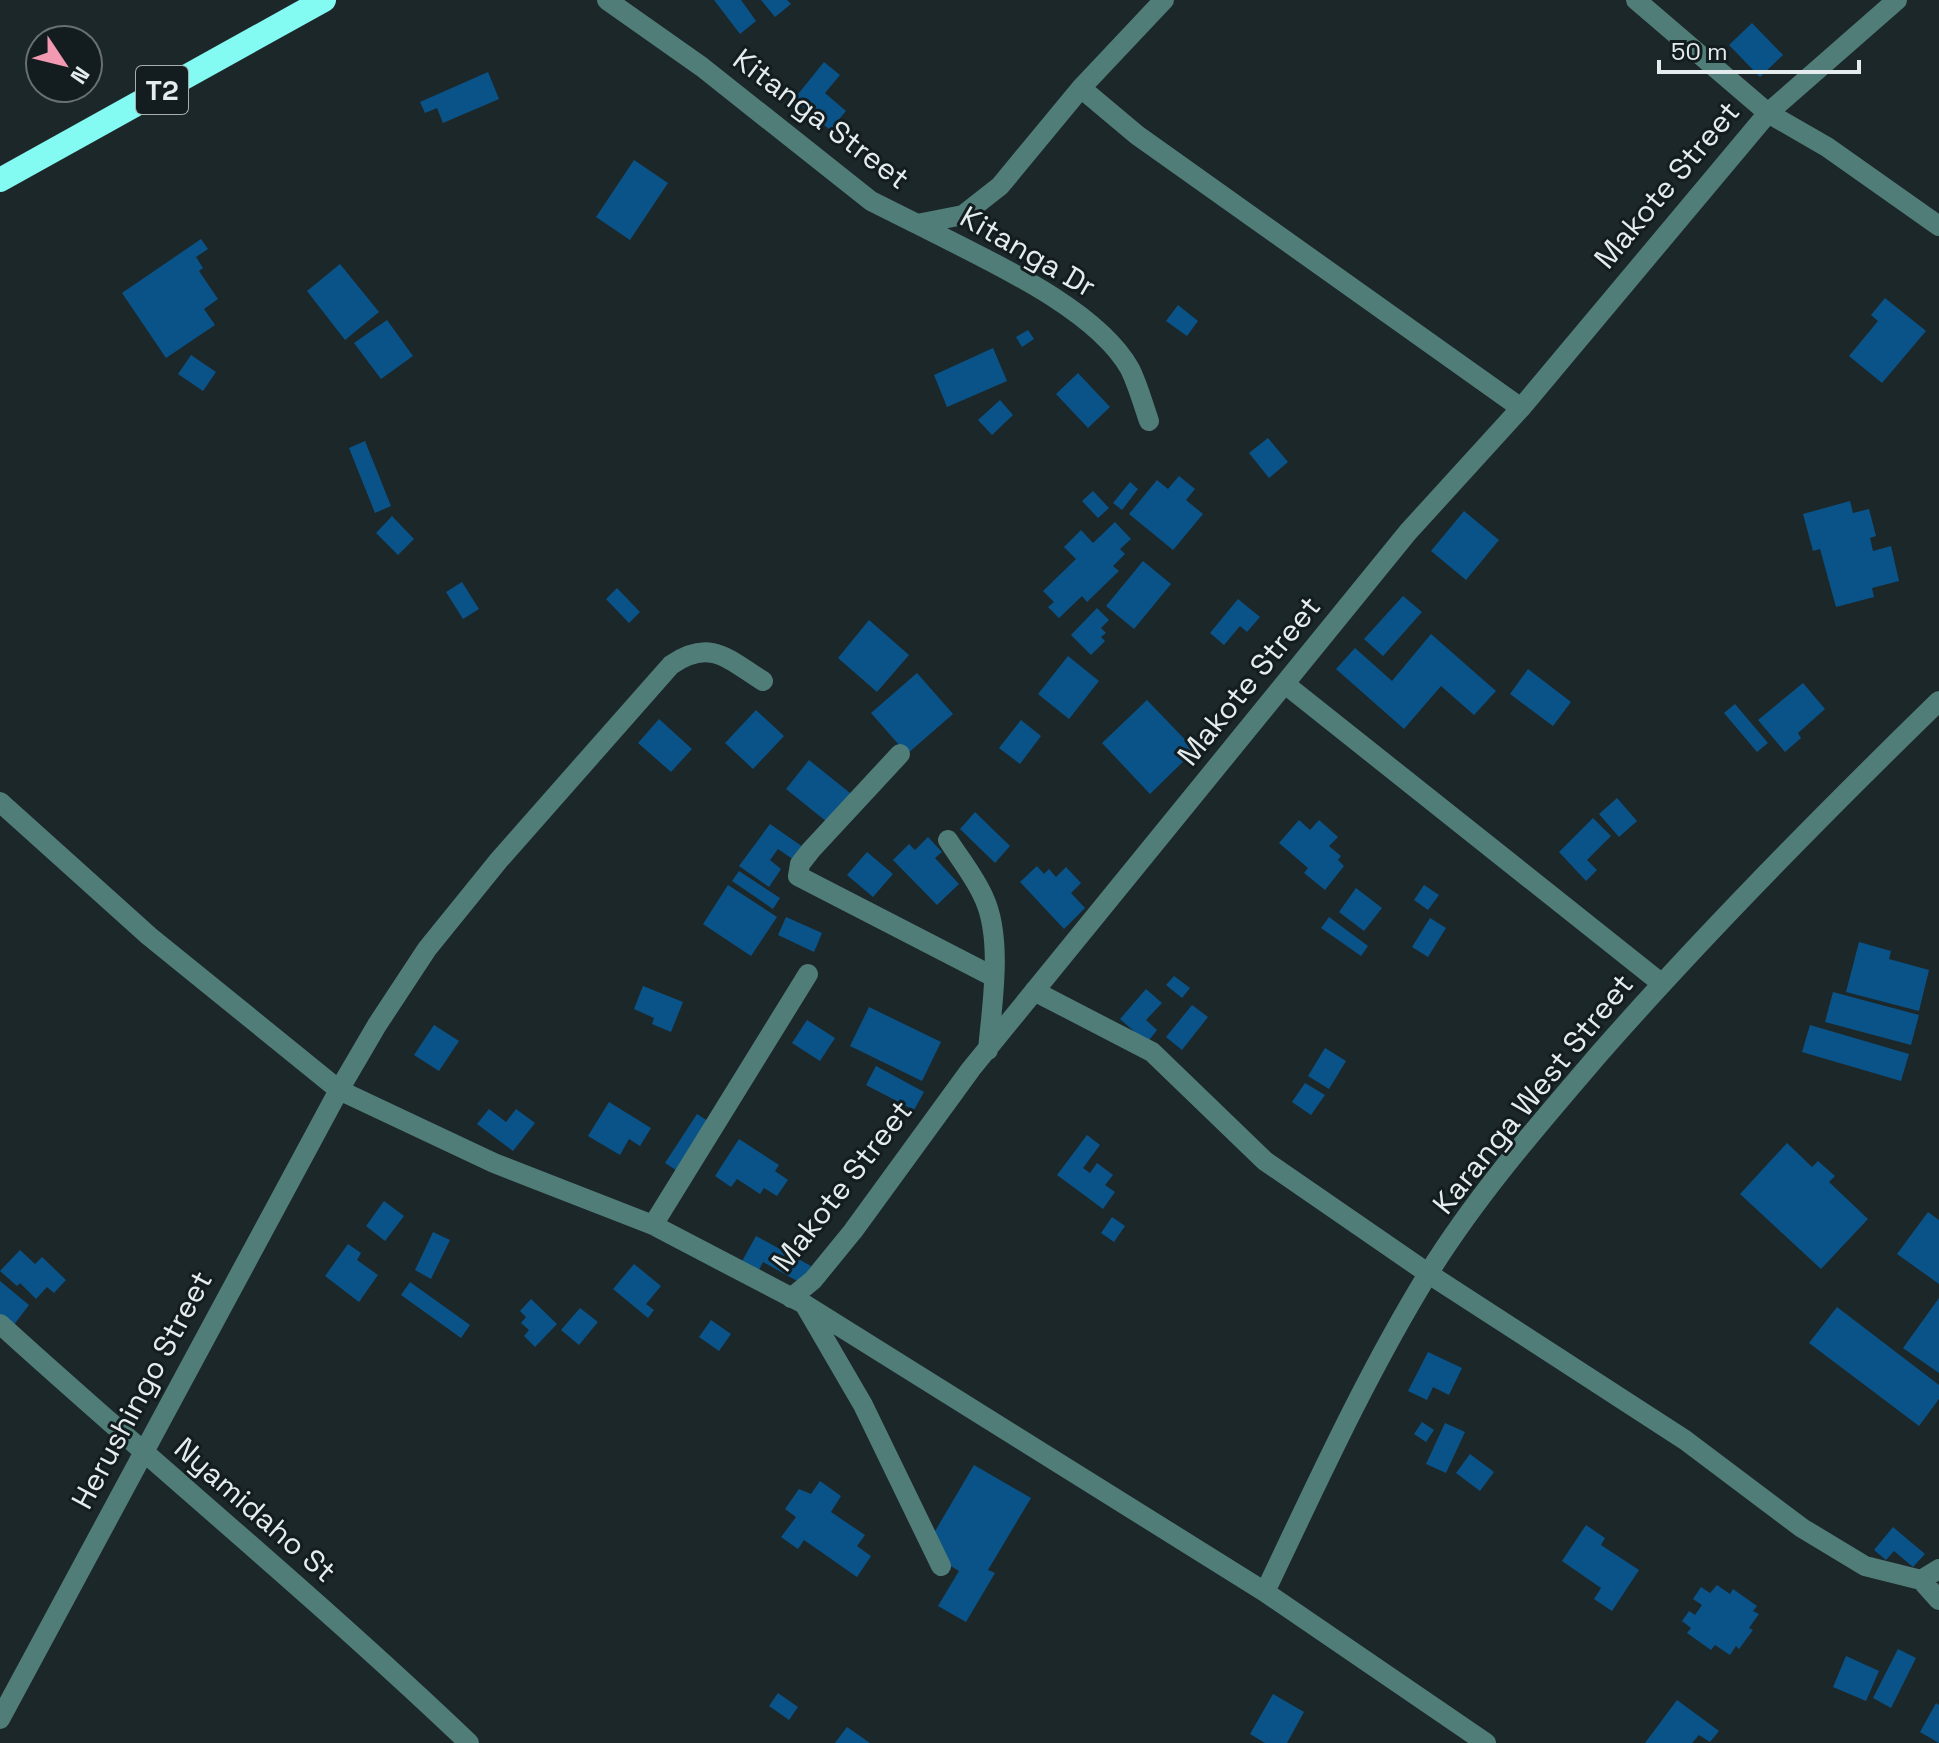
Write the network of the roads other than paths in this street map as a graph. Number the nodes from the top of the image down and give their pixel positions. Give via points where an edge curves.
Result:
1 (324, 0) edge
2 (607, 0) edge
3 (1164, 0) edge
4 (1636, 0) edge
5 (1897, 0) edge
6 (1081, 88) junction
7 (1768, 113) junction
8 (3, 175) edge
9 (917, 224) junction
10 (1939, 226) edge
11 (1521, 408) junction
12 (1149, 421) dead end
13 (763, 681) dead end
14 (1285, 684) junction
15 (1939, 701) edge
16 (900, 754) dead end
17 (0, 802) edge
18 (948, 840) dead end
19 (808, 974) dead end
20 (992, 976) junction
21 (1661, 983) junction
22 (1034, 991) junction
23 (988, 1050) junction
24 (339, 1090) junction
25 (653, 1225) junction
26 (1429, 1274) junction
27 (798, 1301) junction
28 (0, 1324) edge
29 (142, 1452) junction
30 (941, 1566) dead end
31 (1939, 1569) edge
32 (1921, 1580) junction
33 (1265, 1592) junction
34 (1939, 1600) edge
35 (0, 1719) edge
36 (469, 1743) edge
37 (1486, 1743) edge

1 - 8 highway, T2
2 - 9 street, Kitanga Street via 702,67 871,201
3 - 6 street, Kitanga Street
4 - 7 street
5 - 7 street, Makote Street
6 - 9 street, Kitanga Street via 1000,186 963,215
6 - 11 street via 1137,135
7 - 10 street, Makote Street via 1827,147
7 - 11 street, Makote Street
9 - 12 street, Kitanga Dr via 1057,298 1099,330 1129,368
11 - 14 street, Makote Street via 1408,532
13 - 24 street, Herushingo Street via 712,651 689,653 671,665 427,949
14 - 21 street
14 - 22 street, Makote Street
15 - 21 street, Karanga West Street via 1798,838
16 - 20 street via 811,850 798,876
17 - 24 street via 149,936
18 - 20 street via 984,897 991,918
19 - 25 street
20 - 23 street
21 - 26 street, Karanga West Street via 1496,1178
22 - 23 street, Makote Street
22 - 26 street via 1152,1052 1265,1161
23 - 27 street, Makote Street
24 - 25 street via 494,1163
24 - 29 street, Herushingo Street
25 - 27 street
26 - 32 street via 1685,1440 1802,1528 1865,1566
26 - 33 street, Karanga West Street
27 - 30 street via 863,1405
27 - 33 street
28 - 29 street, Nyamidaho St
29 - 35 street, Herushingo Street
29 - 36 street, Nyamidaho St via 385,1662
31 - 32 street
32 - 34 street
33 - 37 street

